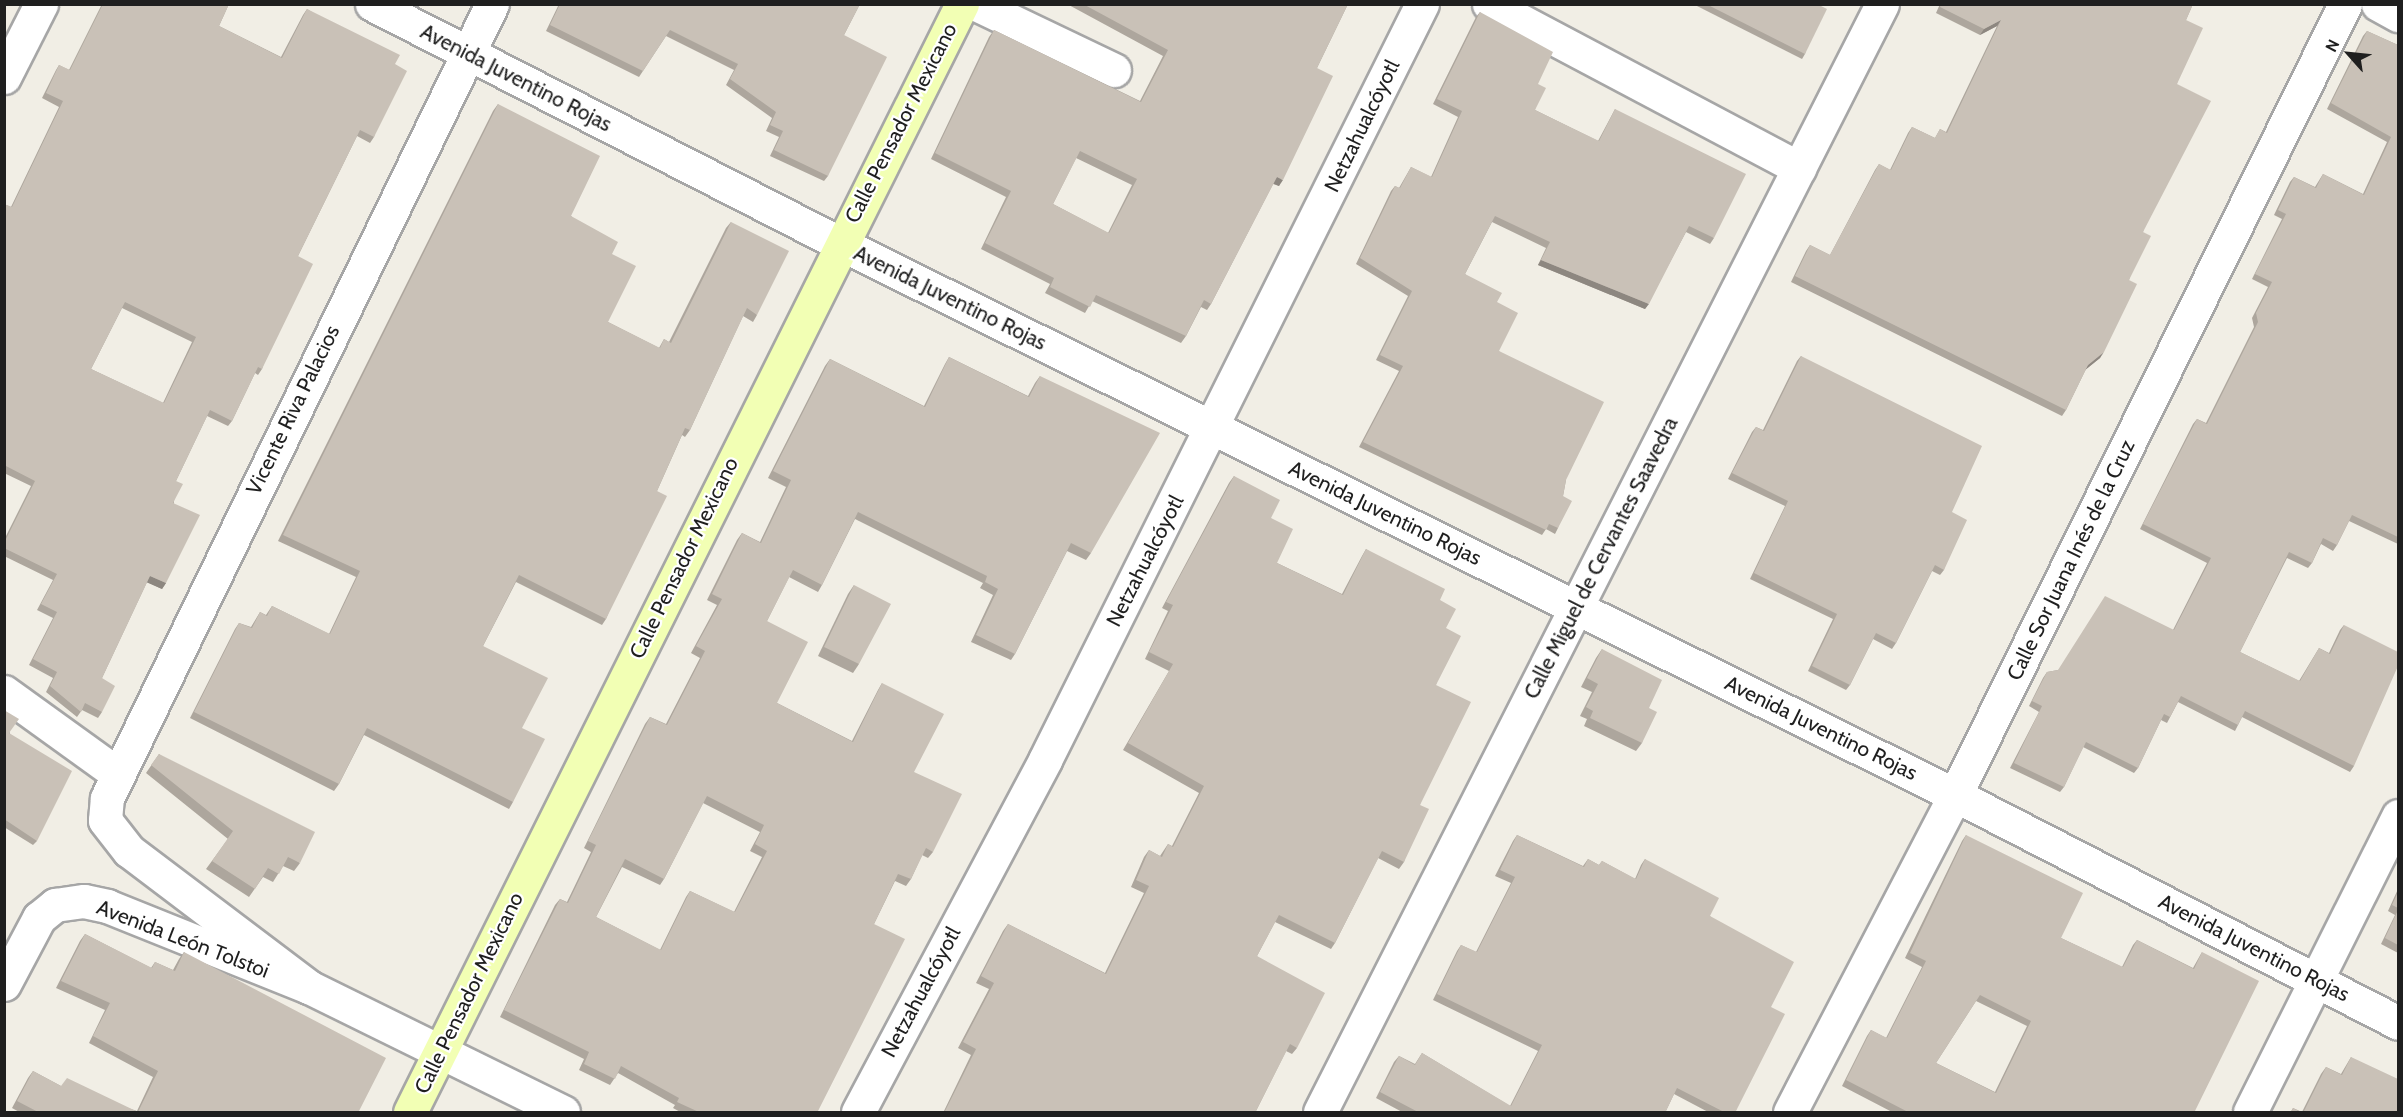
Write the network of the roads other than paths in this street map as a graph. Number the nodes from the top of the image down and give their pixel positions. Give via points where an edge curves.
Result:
1 (41, 4) edge
2 (372, 4) edge
3 (492, 4) edge
4 (962, 4) edge
5 (976, 4) edge
6 (1422, 4) edge
7 (1489, 4) edge
8 (1882, 4) edge
9 (2345, 4) edge
10 (2378, 4) edge
11 (2398, 15) edge
12 (468, 52) junction
13 (1114, 70) dead end
14 (4, 77) edge
15 (1799, 168) junction
16 (839, 243) junction
17 (1213, 428) junction
18 (1577, 607) junction
19 (4, 692) edge
20 (116, 772) junction
21 (1955, 795) junction
22 (2398, 816) edge
23 (105, 820) joint
24 (2317, 981) junction
25 (4, 984) edge
26 (309, 987) junction
27 (2398, 1023) edge
28 (441, 1052) junction
29 (410, 1113) edge
30 (563, 1113) edge
31 (858, 1113) edge
32 (1320, 1113) edge
33 (1790, 1113) edge
34 (2250, 1113) edge

1 - 14 street
2 - 12 street, Avenida Juventino Rojas
3 - 12 street, Vicente Riva Palacios
4 - 16 street, Calle Pensador Mexicano
5 - 13 street
6 - 17 street, Netzahualcóyotl
7 - 15 street
8 - 15 street, Calle Miguel de Cervantes Saavedra
9 - 21 street, Calle Sor Juana Inés de la Cruz
10 - 11 street
12 - 16 street, Avenida Juventino Rojas
12 - 20 street, Vicente Riva Palacios
15 - 18 street, Calle Miguel de Cervantes Saavedra
16 - 17 street, Avenida Juventino Rojas
16 - 28 street, Calle Pensador Mexicano
17 - 18 street, Avenida Juventino Rojas
17 - 31 street, Netzahualcóyotl
18 - 21 street, Avenida Juventino Rojas
18 - 32 street, Calle Miguel de Cervantes Saavedra
19 - 20 street
20 - 23 street, Vicente Riva Palacios
21 - 24 street, Avenida Juventino Rojas
21 - 33 street, Calle Sor Juana Inés de la Cruz
22 - 24 street
23 - 26 street, Avenida León Tolstoi via 129,852
24 - 27 street, Avenida Juventino Rojas
24 - 34 street
25 - 26 street, Avenida León Tolstoi via 39,918 55,905 84,901 106,906
26 - 28 street, Avenida León Tolstoi
28 - 29 street, Calle Pensador Mexicano
28 - 30 street, Avenida León Tolstoi

